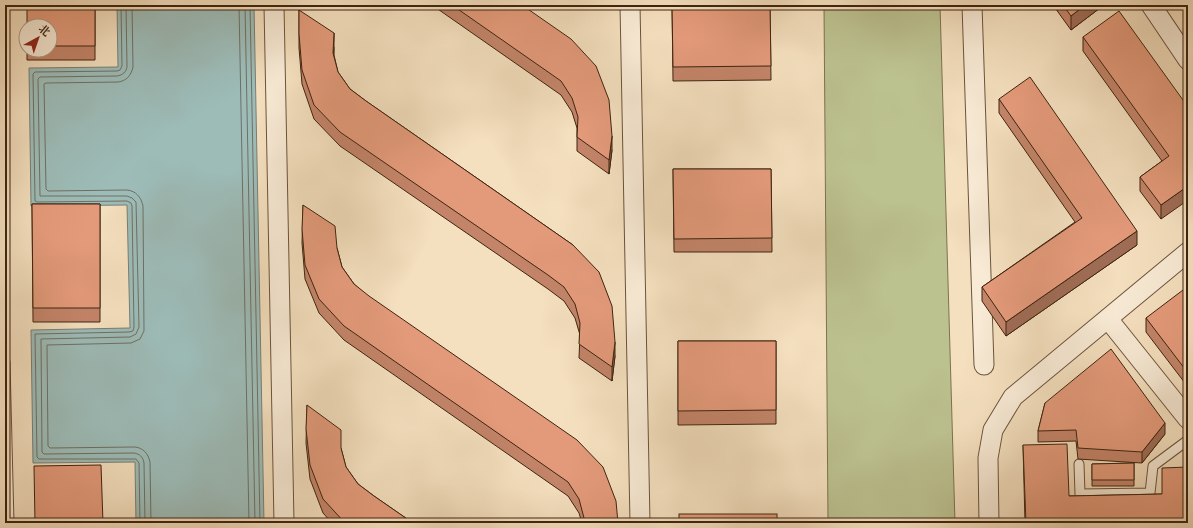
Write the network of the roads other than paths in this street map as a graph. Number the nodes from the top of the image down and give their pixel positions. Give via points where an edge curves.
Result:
1 (274, 5) edge
2 (630, 5) edge
3 (972, 5) edge
4 (1152, 5) edge
5 (1188, 60) edge
6 (1188, 252) edge
7 (1108, 318) junction
8 (5, 362) edge
9 (984, 365) dead end
10 (1188, 418) edge
11 (1188, 440) edge
12 (1079, 464) edge
13 (9, 523) edge
14 (284, 523) edge
15 (640, 523) edge
16 (989, 523) edge

1 - 14 street
2 - 15 street
3 - 9 street
4 - 5 street
6 - 7 street
7 - 10 street
7 - 16 street via 1013,397 992,430 988,458
8 - 13 lane
11 - 12 lane via 1152,466 1150,494 1080,494

